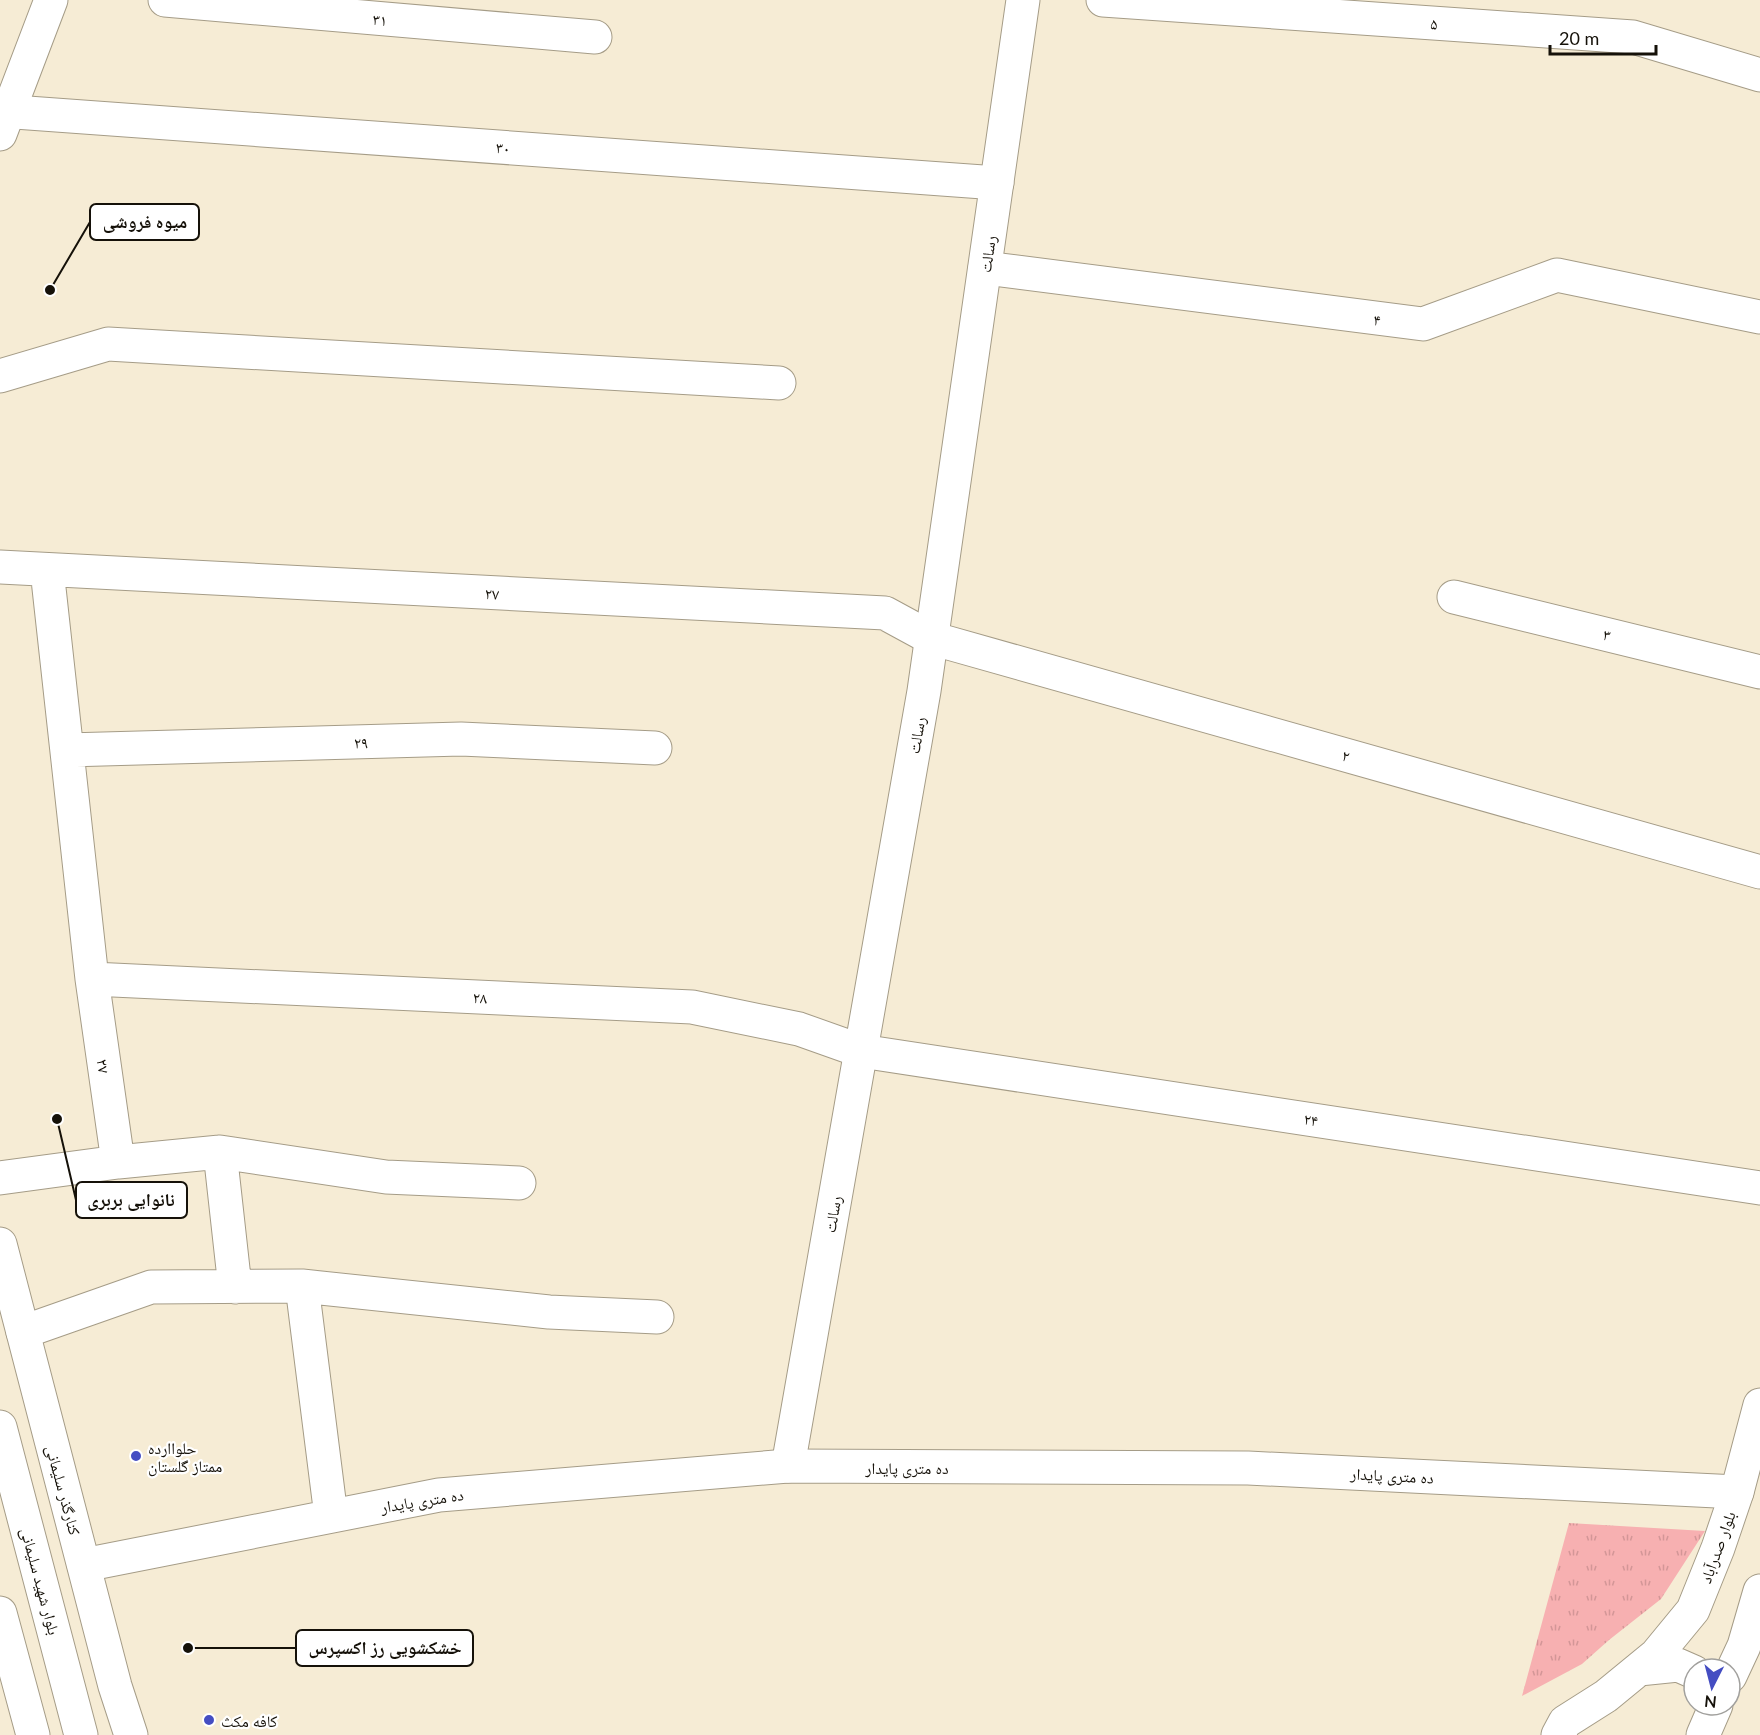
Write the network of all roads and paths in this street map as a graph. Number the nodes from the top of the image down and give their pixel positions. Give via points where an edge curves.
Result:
1 (51, 0) edge
2 (165, 0) edge
3 (1023, 0) edge
4 (1103, 0) edge
5 (595, 37) dead end
6 (1760, 75) edge
7 (3, 119) edge
8 (997, 183) junction
9 (984, 268) junction
10 (1760, 317) edge
11 (0, 376) edge
12 (779, 383) dead end
13 (0, 567) edge
14 (47, 570) junction
15 (1454, 597) dead end
16 (932, 638) junction
17 (1760, 672) edge
18 (655, 748) dead end
19 (67, 750) junction
20 (1760, 872) edge
21 (92, 979) junction
22 (861, 1051) junction
23 (220, 1152) junction
24 (118, 1162) junction
25 (0, 1178) edge
26 (519, 1183) dead end
27 (1760, 1188) edge
28 (0, 1244) edge
29 (302, 1286) junction
30 (235, 1287) junction
31 (657, 1317) dead end
32 (23, 1332) junction
33 (1760, 1406) edge
34 (0, 1427) edge
35 (788, 1466) junction
36 (1737, 1492) junction
37 (331, 1516) junction
38 (84, 1565) junction
39 (1760, 1591) edge
40 (0, 1613) edge
41 (1754, 1634) edge
42 (1741, 1657) edge
43 (1682, 1667) edge
44 (1639, 1669) junction
45 (1711, 1717) edge
46 (1555, 1731) edge
47 (33, 1735) edge
48 (81, 1735) edge
49 (130, 1735) edge
50 (1703, 1735) edge

1 - 7 street
2 - 5 street, ۳۱
3 - 8 street, رسالت
4 - 6 street, ۵ via 1633,36
7 - 8 street, ۳۰
8 - 9 street, رسالت
9 - 10 street, ۴ via 1423,324 1557,275
9 - 16 street, رسالت
11 - 12 street via 108,344
13 - 14 street, ۲۷
14 - 16 street, ۲۷ via 885,612
14 - 19 street, ۲۷
15 - 17 street, ۳
16 - 20 street, ۲
16 - 22 street, رسالت
18 - 19 street, ۲۹ via 460,739
19 - 21 street, ۲۷
21 - 22 street, ۲۸ via 692,1007 799,1029
21 - 24 street, ۲۷
22 - 27 street, ۲۴
22 - 35 street, رسالت
23 - 24 street
23 - 26 street via 386,1177
23 - 30 street
24 - 25 street
28 - 32 street, کنارگذر سلیمانی
29 - 30 street
29 - 31 street via 549,1312
29 - 37 street
30 - 32 street via 151,1287
32 - 38 street, کنارگذر سلیمانی
33 - 36 street, بلوار صدرآباد
34 - 48 street, بلوار شهید سلیمانی
35 - 36 street, ده متری پایدار via 1248,1468
35 - 37 street, ده متری پایدار via 439,1495
36 - 44 street, بلوار صدرآباد via 1693,1610 1656,1655
37 - 38 street, ده متری پایدار
38 - 49 street, کنارگذر سلیمانی
39 - 41 street
40 - 47 street
41 - 42 street
43 - 44 street
44 - 46 street, بلوار صدرآباد
45 - 50 street

